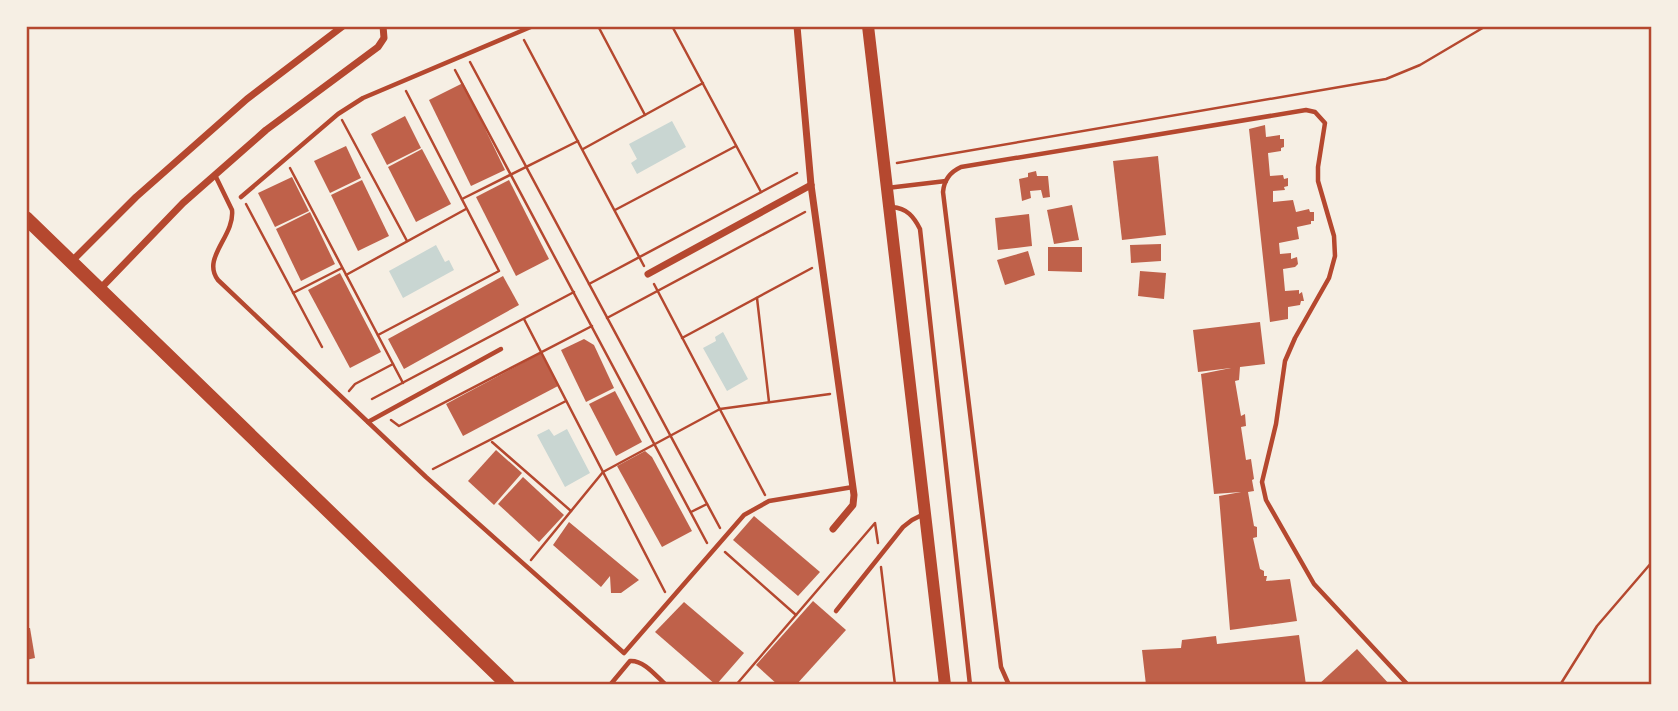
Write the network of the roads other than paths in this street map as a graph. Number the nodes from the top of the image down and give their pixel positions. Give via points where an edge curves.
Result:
1 (343, 26) edge
2 (383, 26) edge
3 (533, 26) edge
4 (797, 26) edge
5 (868, 26) edge
6 (215, 175) junction
7 (946, 181) junction
8 (811, 185) junction
9 (887, 188) junction
10 (241, 197) road end
11 (889, 207) junction
12 (26, 218) edge
13 (71, 262) junction
14 (648, 274) dead end
15 (100, 289) junction
16 (501, 349) dead end
17 (368, 422) junction
18 (853, 487) junction
19 (926, 514) junction
20 (833, 529) dead end
21 (836, 611) dead end
22 (508, 685) edge
23 (610, 685) edge
24 (666, 685) edge
25 (945, 685) edge
26 (970, 685) edge
27 (1009, 685) edge
28 (1408, 685) edge

1 - 13 street via 247,99 136,197
2 - 6 street via 384,38 378,47 266,130
3 - 10 lane via 363,98
4 - 8 street
5 - 9 main road
6 - 15 street
6 - 17 lane via 232,216 215,255 214,274
7 - 9 lane
7 - 27 lane via 943,192 1001,667
7 - 28 lane via 961,167 1306,110 1320,114 1325,127 1318,181 1335,236 1335,256 1329,278 1285,361 1262,489 1314,584
8 - 14 street
8 - 18 street
9 - 11 main road
11 - 19 main road
11 - 26 lane via 908,212 920,229
12 - 13 main road
13 - 15 main road
15 - 22 main road
16 - 17 lane
17 - 18 lane via 624,653 744,515 769,501
18 - 20 street via 853,505
19 - 21 lane via 903,527
19 - 25 main road
23 - 24 lane via 634,660

